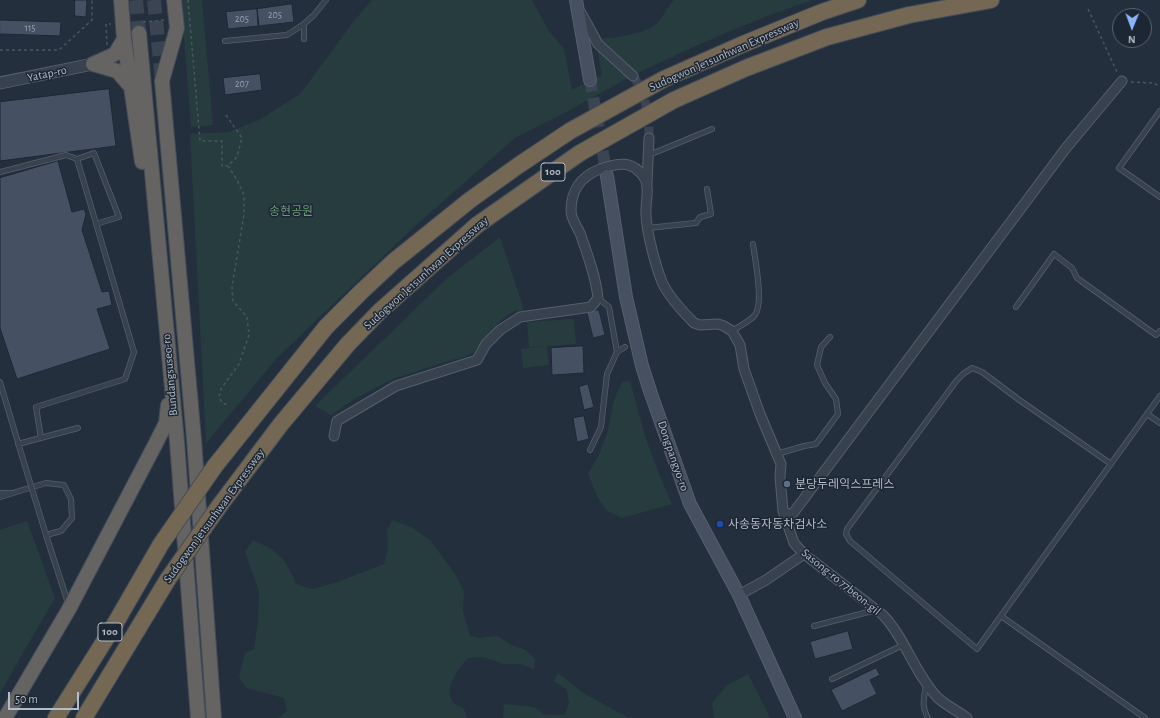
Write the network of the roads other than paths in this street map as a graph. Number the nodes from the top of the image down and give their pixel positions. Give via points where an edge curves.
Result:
1 (121, 0) edge
2 (174, 0) edge
3 (326, 0) edge
4 (576, 0) edge
5 (858, 0) edge
6 (990, 0) edge
7 (304, 24) junction
8 (140, 27) tunnel mouth
9 (124, 39) junction
10 (304, 39) dead end
11 (225, 41) dead end
12 (94, 64) junction
13 (633, 76) tunnel mouth
14 (590, 80) tunnel mouth
15 (1122, 81) road end
16 (0, 84) edge
17 (131, 87) junction
18 (1160, 111) edge
19 (712, 129) dead end
20 (649, 138) tunnel mouth
21 (649, 155) junction
22 (77, 159) junction
23 (0, 172) edge
24 (607, 176) tunnel mouth
25 (647, 184) junction
26 (707, 189) dead end
27 (1160, 197) edge
28 (96, 224) junction
29 (648, 228) junction
30 (157, 242) junction
31 (753, 244) dead end
32 (598, 298) junction
33 (1016, 307) dead end
34 (732, 331) junction
35 (1160, 331) edge
36 (830, 337) dead end
37 (625, 347) dead end
38 (617, 352) junction
39 (0, 382) edge
40 (171, 383) junction
41 (1160, 396) edge
42 (1147, 414) junction
43 (1160, 423) edge
44 (78, 428) dead end
45 (334, 436) dead end
46 (42, 438) junction
47 (18, 444) junction
48 (590, 450) dead end
49 (777, 454) junction
50 (1111, 464) junction
51 (0, 493) edge
52 (15, 493) junction
53 (0, 498) edge
54 (783, 511) junction
55 (46, 535) junction
56 (804, 554) junction
57 (739, 595) junction
58 (69, 609) junction
59 (876, 610) junction
60 (1001, 616) junction
61 (814, 626) dead end
62 (903, 645) junction
63 (832, 679) dead end
64 (926, 684) junction
65 (5, 718) edge
66 (56, 718) edge
67 (84, 718) edge
68 (198, 718) edge
69 (214, 718) edge
70 (795, 718) edge
71 (928, 718) edge
72 (967, 718) edge
73 (1145, 718) edge

1 - 9 highway
2 - 69 highway, Bundangsuseo-ro via 177,28 162,81 194,439
3 - 7 lane
4 - 13 street via 596,41
4 - 14 main road
5 - 66 highway, Sudogwon Je1sunhwan Expressway / 100, bridge via 822,12 664,79 570,132 507,173 393,262 331,322 215,466 162,544 112,630
6 - 67 highway, Sudogwon Je1sunhwan Expressway / 100, bridge via 909,15 827,37 746,68 674,100 617,131 580,153 477,226 380,311 348,344 280,424 168,579
7 - 10 lane
7 - 11 lane via 288,35
8 - 30 highway, Bundangsuseo-ro
9 - 12 highway via 115,54
9 - 17 highway
12 - 16 street, Yatap-ro
12 - 17 highway via 118,71
15 - 54 street via 1066,148 791,516
17 - 30 highway
18 - 27 lane via 1119,168
19 - 21 lane
20 - 21 street
21 - 25 street
22 - 23 lane via 66,155
22 - 28 lane
22 - 28 lane via 94,153 119,217
24 - 57 main road, Dongpangyo-ro via 626,297 646,380 690,504
25 - 29 street
25 - 32 street via 642,175 629,165 620,163 591,173 578,184 572,198 571,213 580,233
26 - 29 lane via 711,214 700,217 696,223
28 - 46 lane via 134,352 125,379 36,407
29 - 34 street via 663,283 676,303 696,324 720,324
30 - 40 highway, Bundangsuseo-ro
31 - 34 lane via 758,281 757,311
32 - 38 lane via 609,308
32 - 45 street via 591,308 520,317 500,330 486,344 477,360 396,386 337,421
33 - 35 lane via 1054,254 1072,268 1077,278 1156,335
34 - 49 street, Sasong-ro 77beon-gil via 742,349 744,369
36 - 49 lane via 821,347 817,365 836,399 838,414 816,444
37 - 38 lane
38 - 48 lane via 607,374 601,427
39 - 47 lane
40 - 58 highway via 166,423
40 - 68 highway, Bundangsuseo-ro
41 - 42 lane
42 - 43 lane
42 - 50 lane
44 - 46 lane
46 - 47 lane
47 - 55 lane, bridge
49 - 54 street, Sasong-ro 77beon-gil via 781,464
50 - 60 lane
50 - 60 lane via 982,372 972,368 957,380 847,529 846,534 850,540 977,649
51 - 52 lane
52 - 53 lane
52 - 55 lane via 46,483 64,485 71,498 72,518 61,531
54 - 56 street, Sasong-ro 77beon-gil via 794,543
55 - 58 lane
56 - 57 street
56 - 59 street, Sasong-ro 77beon-gil
57 - 70 main road, Dongpangyo-ro
58 - 65 highway
59 - 61 lane
59 - 62 street, Sasong-ro 77beon-gil via 892,624
60 - 73 lane
62 - 63 lane
62 - 64 street, Sasong-ro 77beon-gil
64 - 71 lane via 922,703
64 - 72 street, Sasong-ro 77beon-gil via 938,698

